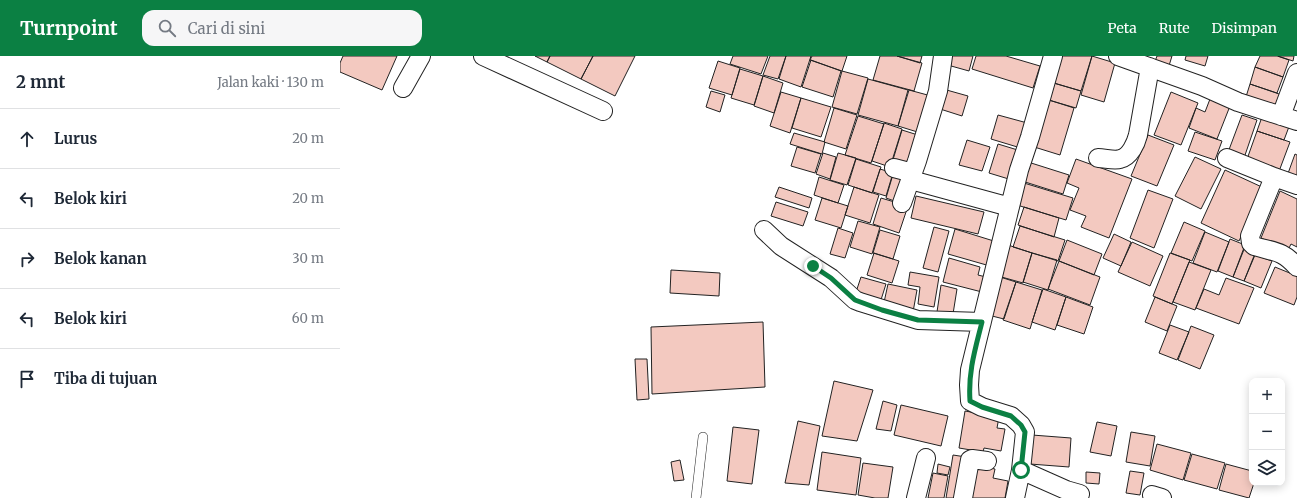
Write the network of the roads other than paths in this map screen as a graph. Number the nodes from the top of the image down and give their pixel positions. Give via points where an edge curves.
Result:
1 (421, 56) edge
2 (484, 56) edge
3 (943, 56) edge
4 (1053, 56) edge
5 (1118, 56) edge
6 (1150, 67) junction
7 (1297, 73) edge
8 (403, 88) dead end
9 (603, 111) dead end
10 (1289, 119) edge
11 (1098, 158) dead end
12 (1227, 158) dead end
13 (894, 168) dead end
14 (912, 176) junction
15 (1274, 177) junction
16 (1297, 185) edge
17 (902, 203) dead end
18 (1010, 207) junction
19 (764, 230) dead end
20 (1297, 267) edge
21 (982, 322) junction
22 (703, 437) dead end
23 (926, 458) dead end
24 (986, 462) dead end
25 (1021, 470) junction
26 (1080, 494) dead end
27 (696, 498) edge
28 (916, 498) edge
29 (963, 498) edge
30 (1015, 498) edge

1 - 8 street
2 - 9 street
3 - 14 street via 938,91
4 - 18 street
5 - 6 street
6 - 10 street
6 - 11 street via 1136,144 1120,159
7 - 10 street
12 - 15 street
13 - 14 street
14 - 17 street
14 - 18 street
15 - 16 street
15 - 20 street via 1250,236 1251,243 1280,252
18 - 21 street
19 - 21 street via 781,246 831,278 855,300 918,320
21 - 25 street via 970,370 970,401 1011,416 1021,425 1025,432
22 - 27 lane
23 - 28 street
24 - 29 street via 971,459
25 - 26 street
25 - 30 street

